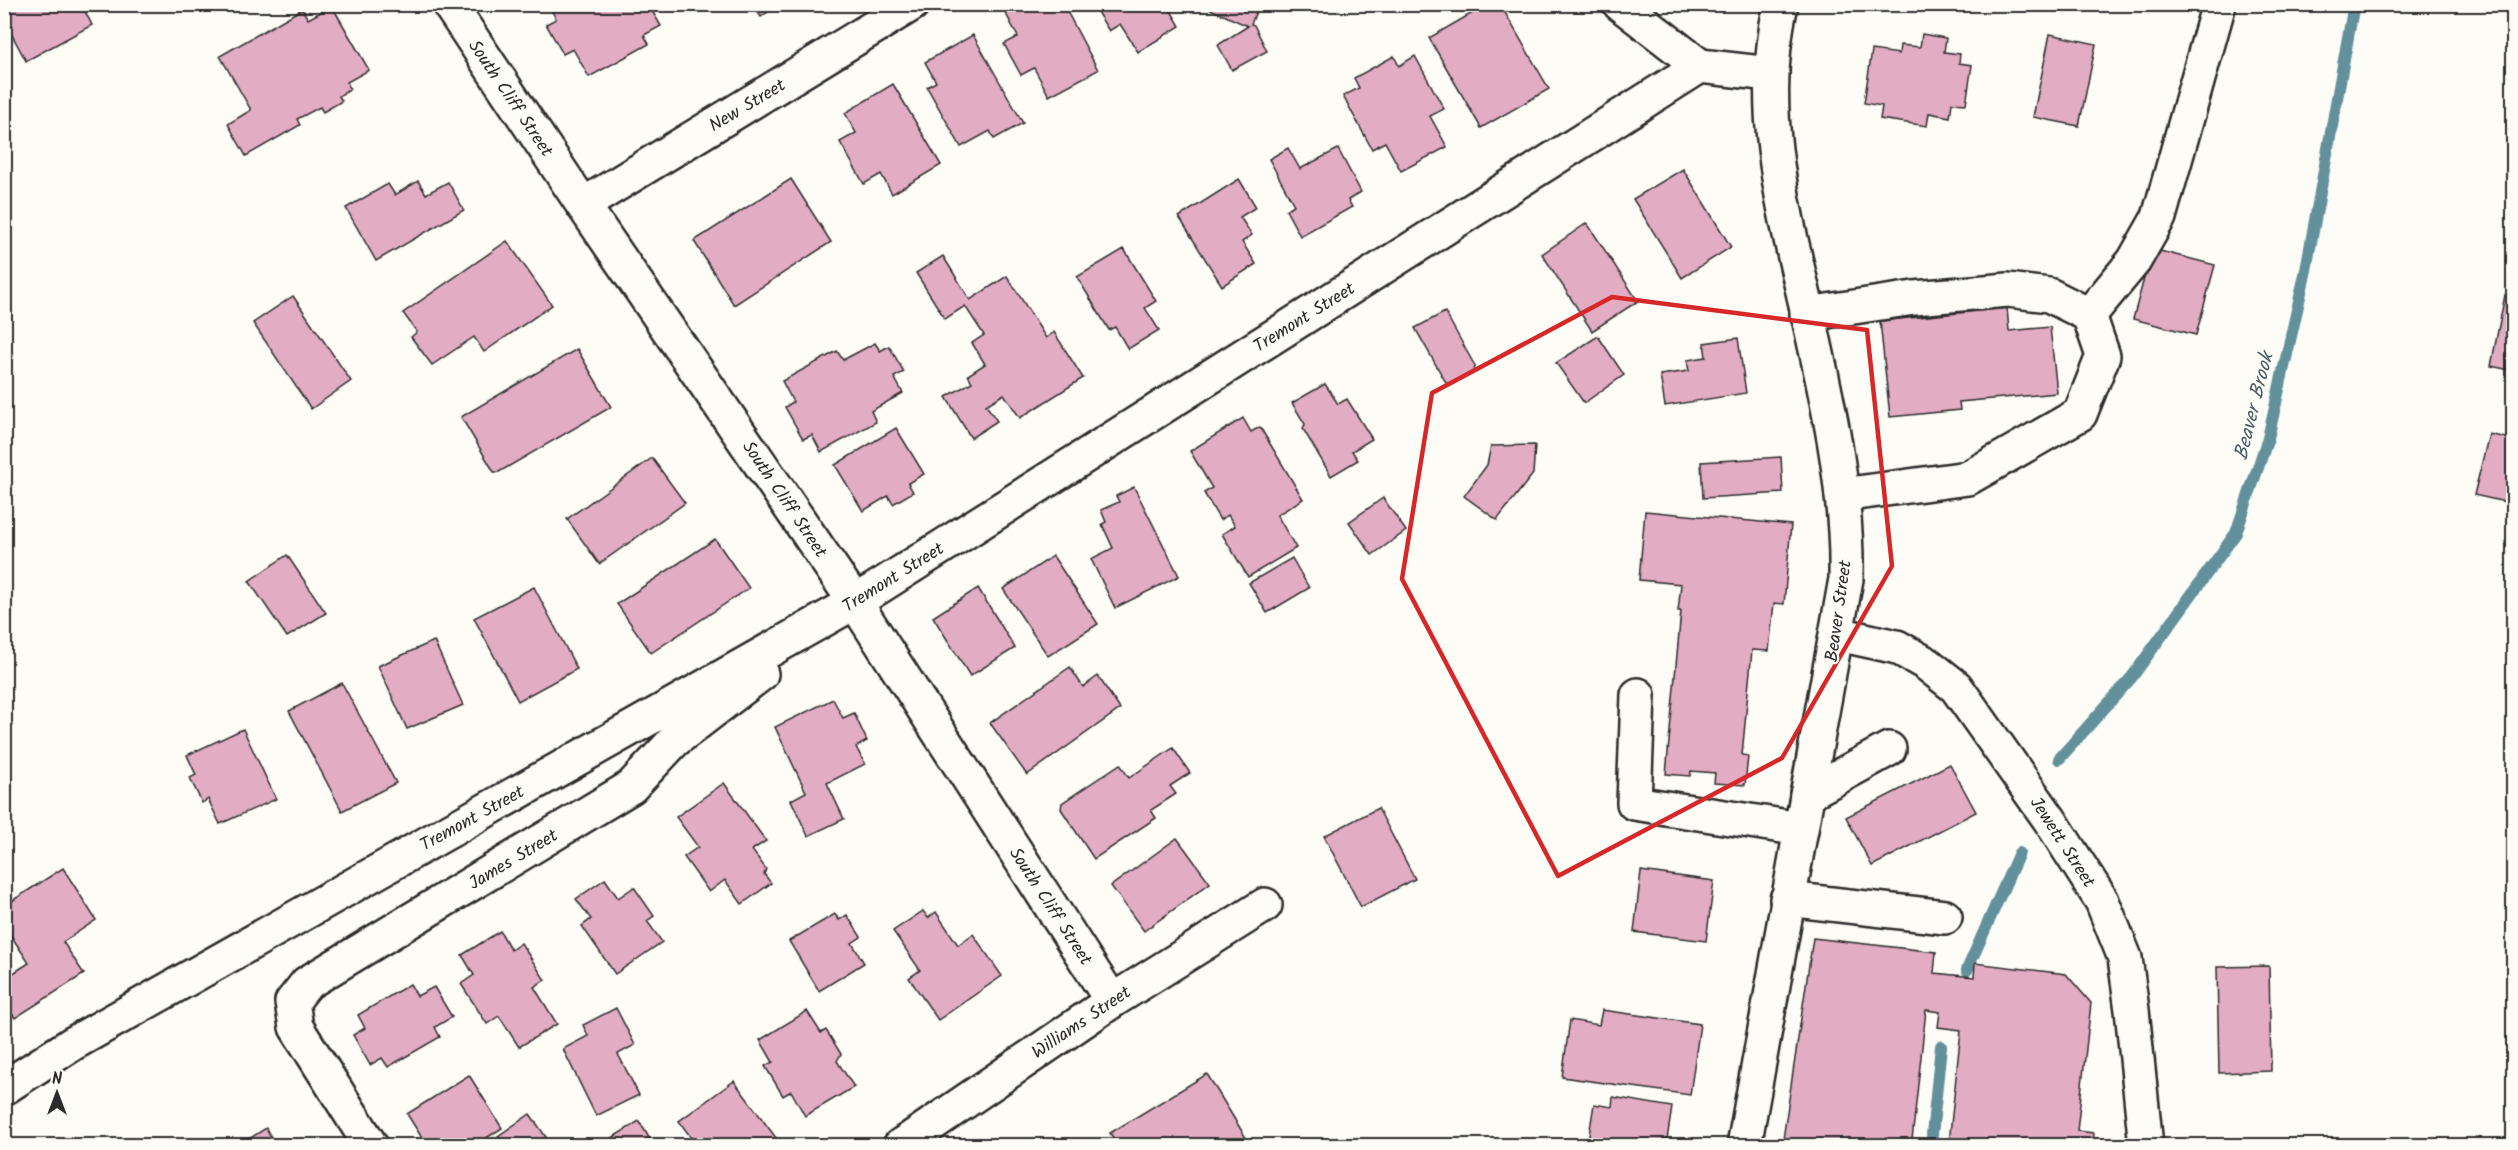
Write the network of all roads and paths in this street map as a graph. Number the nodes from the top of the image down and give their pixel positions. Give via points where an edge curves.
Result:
1 (449, 4) edge
2 (912, 4) edge
3 (1620, 4) edge
4 (1781, 4) edge
5 (2219, 4) edge
6 (1700, 66) junction
7 (1770, 74) junction
8 (583, 205) junction
9 (1808, 314) junction
10 (2089, 315) junction
11 (1842, 495) junction
12 (855, 602) junction
13 (1838, 634) junction
14 (1638, 695) dead end
15 (1889, 749) dead end
16 (1807, 794) junction
17 (1801, 829) junction
18 (1788, 899) junction
19 (1265, 906) dead end
20 (1946, 917) dead end
21 (1112, 1000) junction
22 (4, 1088) edge
23 (371, 1146) edge
24 (900, 1146) edge
25 (1744, 1146) edge
26 (2146, 1146) edge

1 - 8 street, South Cliff Street
2 - 8 street, New Street
3 - 6 street
4 - 7 street, Beaver Street
5 - 10 street via 2159,216 2134,261
6 - 7 street
6 - 12 street, Tremont Street
7 - 9 street, Beaver Street via 1772,135
8 - 12 street, South Cliff Street
9 - 10 street via 1914,298 2008,290 2049,295
9 - 11 street, Beaver Street
10 - 11 street via 2103,356 2080,414 1968,478
11 - 13 street, Beaver Street via 1846,579
12 - 21 street, South Cliff Street
12 - 22 street, Tremont Street via 72,1044
12 - 23 street, James Street via 674,741 631,787 307,983 292,1002 296,1027
13 - 16 street, Beaver Street
13 - 26 street, Jewett Street via 1897,647 1956,687 2096,892 2113,924 2124,958
14 - 17 street via 1634,803
15 - 16 street
16 - 17 street, Beaver Street
17 - 18 street, Beaver Street
18 - 20 street
18 - 25 street, Beaver Street
19 - 21 street, Williams Street
21 - 24 street, Williams Street

